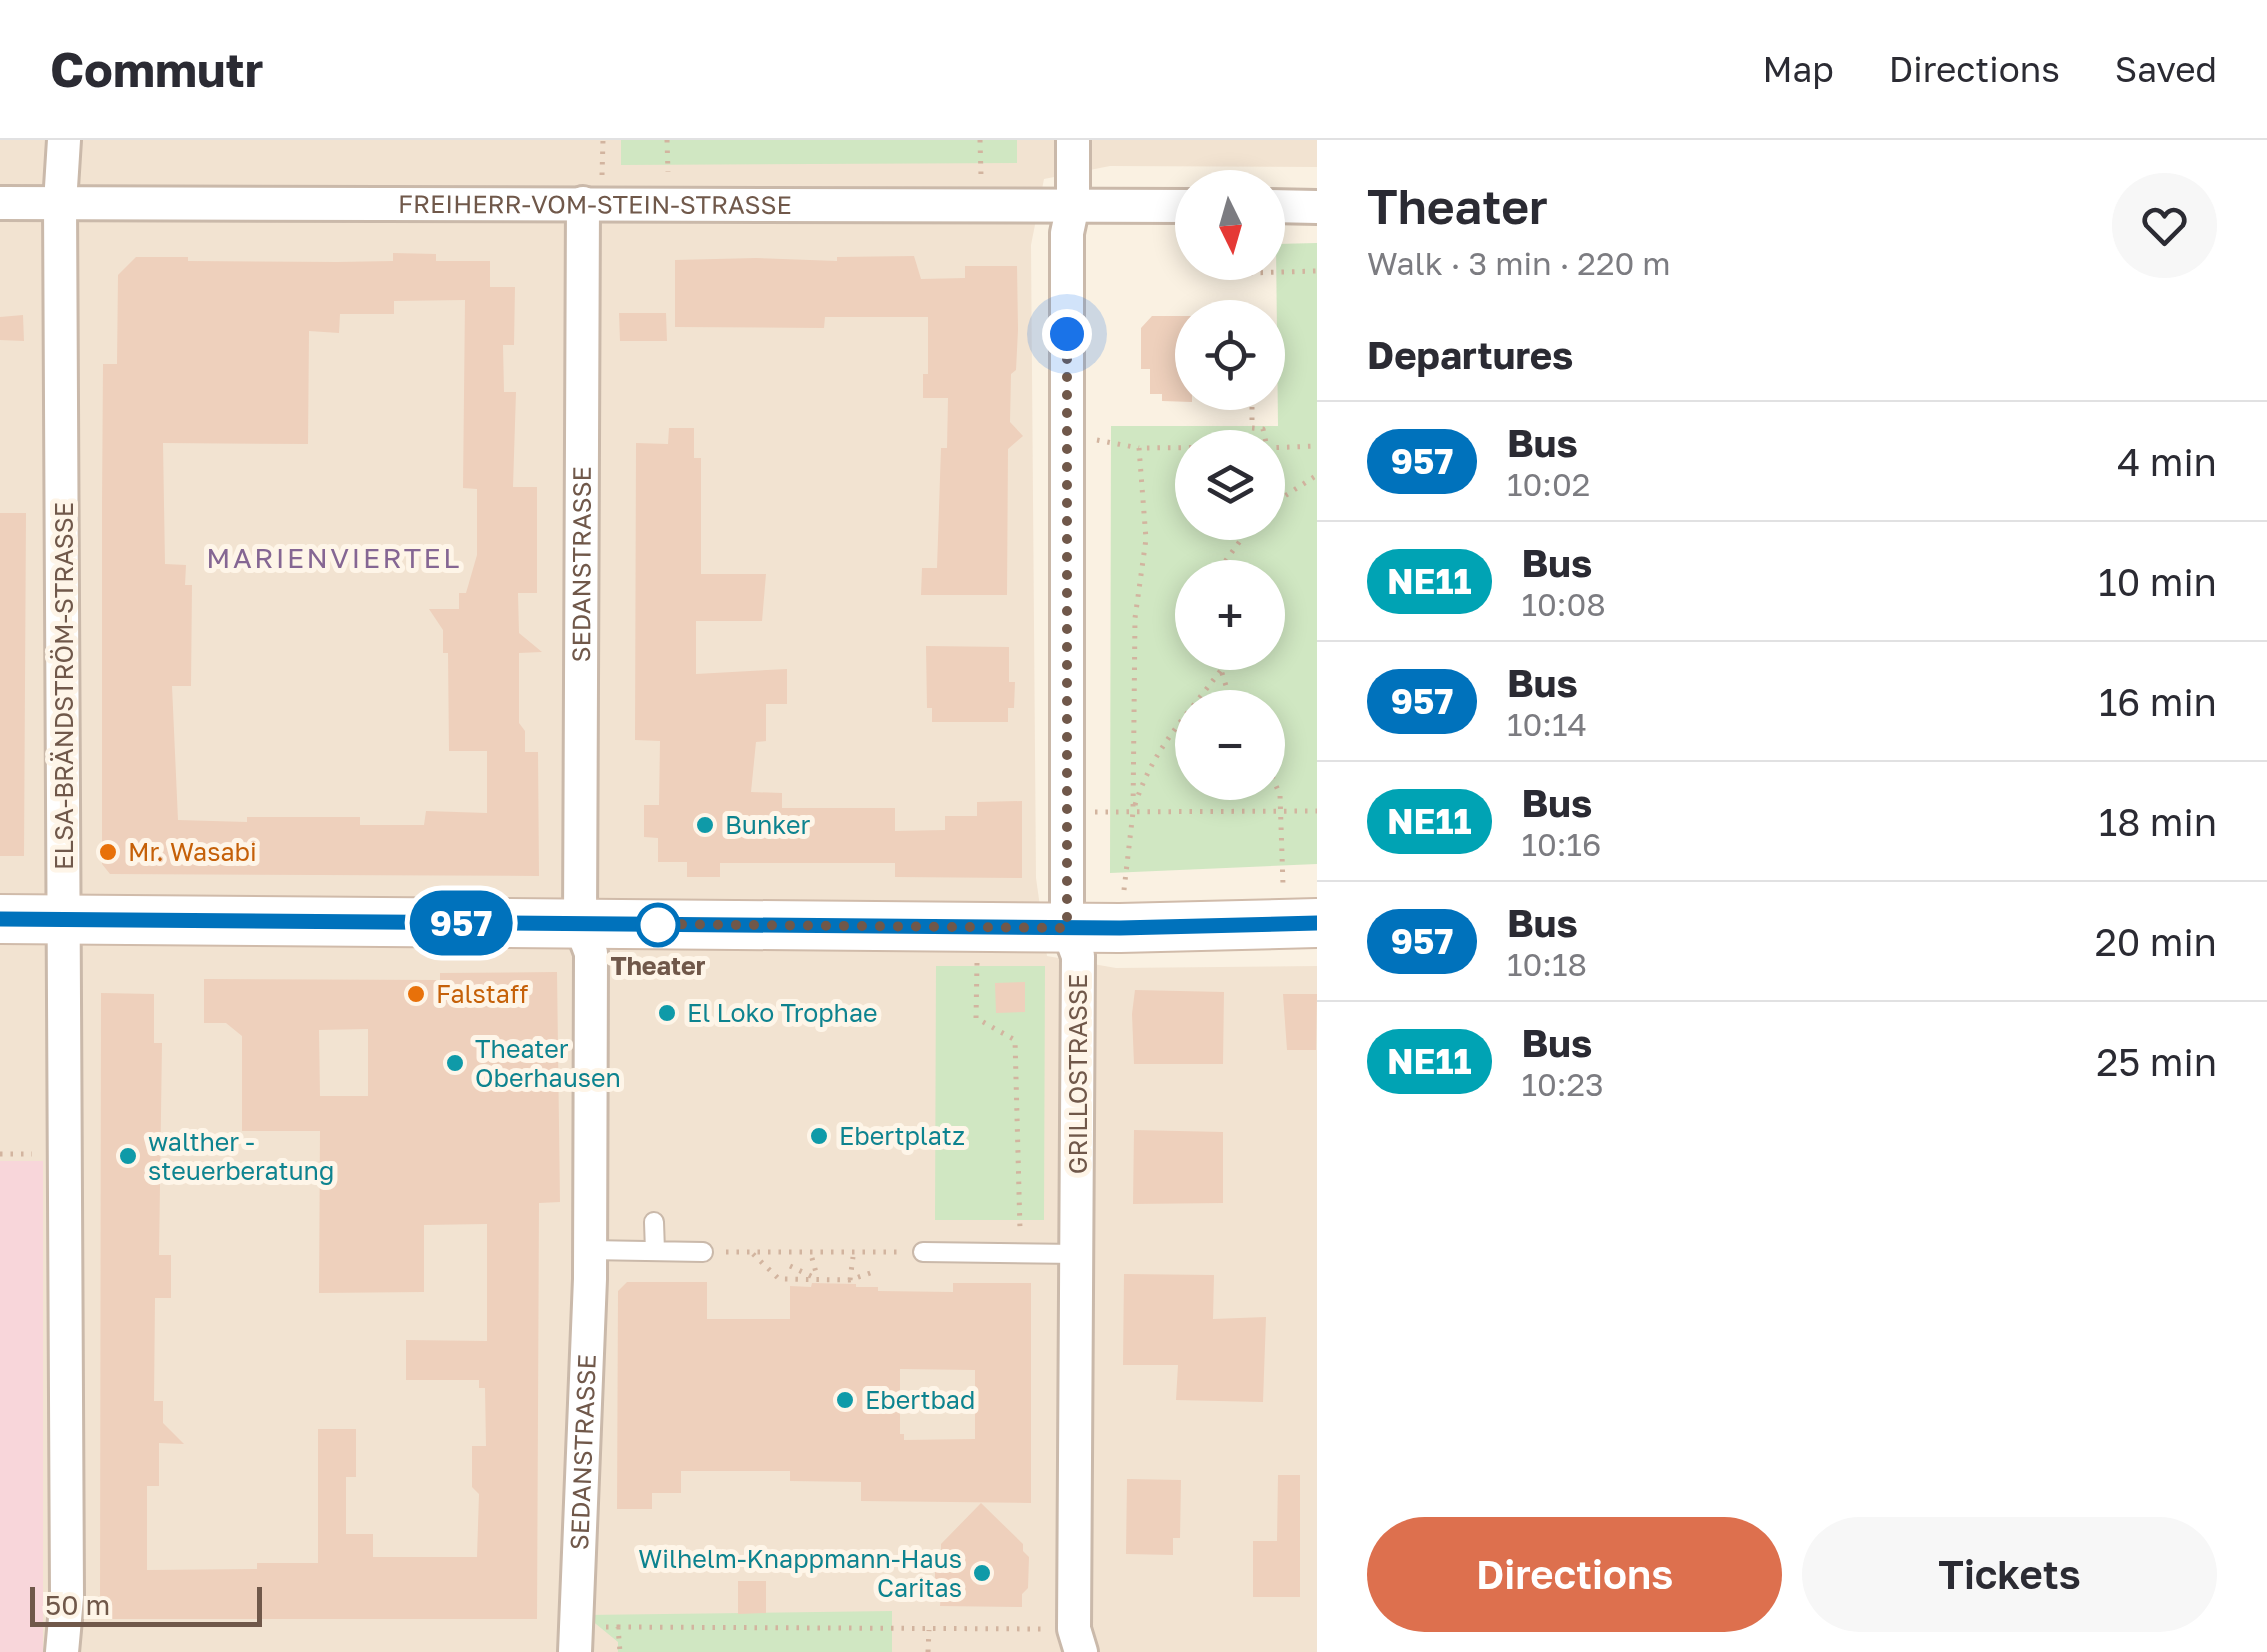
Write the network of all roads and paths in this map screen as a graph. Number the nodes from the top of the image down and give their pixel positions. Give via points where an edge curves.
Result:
1 (64, 140) edge
2 (1073, 140) edge
3 (0, 203) edge
4 (583, 203) junction
5 (60, 204) junction
6 (1074, 205) junction
7 (1175, 206) edge
8 (1285, 206) edge
9 (1317, 206) edge
10 (1285, 271) edge
11 (1317, 271) edge
12 (1252, 410) edge
13 (1263, 430) edge
14 (1067, 434) junction
15 (1317, 446) edge
16 (1285, 447) edge
17 (1138, 448) junction
18 (1175, 448) edge
19 (1317, 475) edge
20 (1285, 496) edge
21 (1221, 670) joint
22 (1227, 690) edge
23 (1280, 800) edge
24 (1067, 811) junction
25 (1133, 812) junction
26 (1317, 812) edge
27 (1283, 813) junction
28 (0, 919) edge
29 (65, 919) junction
30 (1299, 924) edge
31 (978, 927) junction
32 (1067, 928) junction
33 (1120, 928) junction
34 (586, 939) junction
35 (654, 1222) dead end
36 (590, 1250) junction
37 (654, 1252) junction
38 (703, 1252) joint
39 (751, 1252) junction
40 (922, 1252) joint
41 (1021, 1253) junction
42 (1078, 1254) junction
43 (812, 1258) dead end
44 (853, 1258) dead end
45 (790, 1266) dead end
46 (876, 1271) dead end
47 (818, 1279) junction
48 (850, 1280) junction
49 (618, 1627) dead end
50 (930, 1629) junction
51 (1078, 1644) edge
52 (62, 1652) edge
53 (575, 1652) edge
54 (928, 1652) edge

1 - 5 street, ELSA-BRÄNDSTRÖM-STRASSE
2 - 6 street, GRILLOSTRASSE
3 - 5 street, FREIHERR-VOM-STEIN-STRASSE
4 - 5 street, FREIHERR-VOM-STEIN-STRASSE
4 - 6 street, FREIHERR-VOM-STEIN-STRASSE
4 - 34 street, SEDANSTRASSE
5 - 29 street, ELSA-BRÄNDSTRÖM-STRASSE
6 - 7 street, FREIHERR-VOM-STEIN-STRASSE
6 - 14 street, GRILLOSTRASSE via 1067,234
8 - 9 street
10 - 11 path
12 - 13 path via 1252,428
14 - 17 path
14 - 24 street, GRILLOSTRASSE
15 - 16 path
17 - 18 path
17 - 25 path via 1146,540 1134,651
19 - 20 path
21 - 22 path
21 - 25 path via 1157,750
23 - 27 path
24 - 25 path
24 - 32 street, GRILLOSTRASSE
25 - 27 path
25 - 33 path
26 - 27 path
27 - 30 path
28 - 29 street
29 - 34 street
29 - 52 street, ELSA-BRÄNDSTRÖM-STRASSE
30 - 33 street
31 - 32 street
31 - 34 street
31 - 41 path via 976,1018 1014,1040
32 - 33 street
32 - 42 street, GRILLOSTRASSE via 1078,956
34 - 36 street, SEDANSTRASSE
35 - 37 lane
36 - 37 lane
36 - 53 street, SEDANSTRASSE
37 - 38 lane
38 - 39 path
39 - 40 path
39 - 47 path via 779,1279
40 - 41 lane
41 - 42 lane
42 - 51 street, GRILLOSTRASSE
43 - 47 path
44 - 48 path
45 - 47 path
46 - 48 path
47 - 48 path
49 - 50 path
50 - 51 path
50 - 54 path

